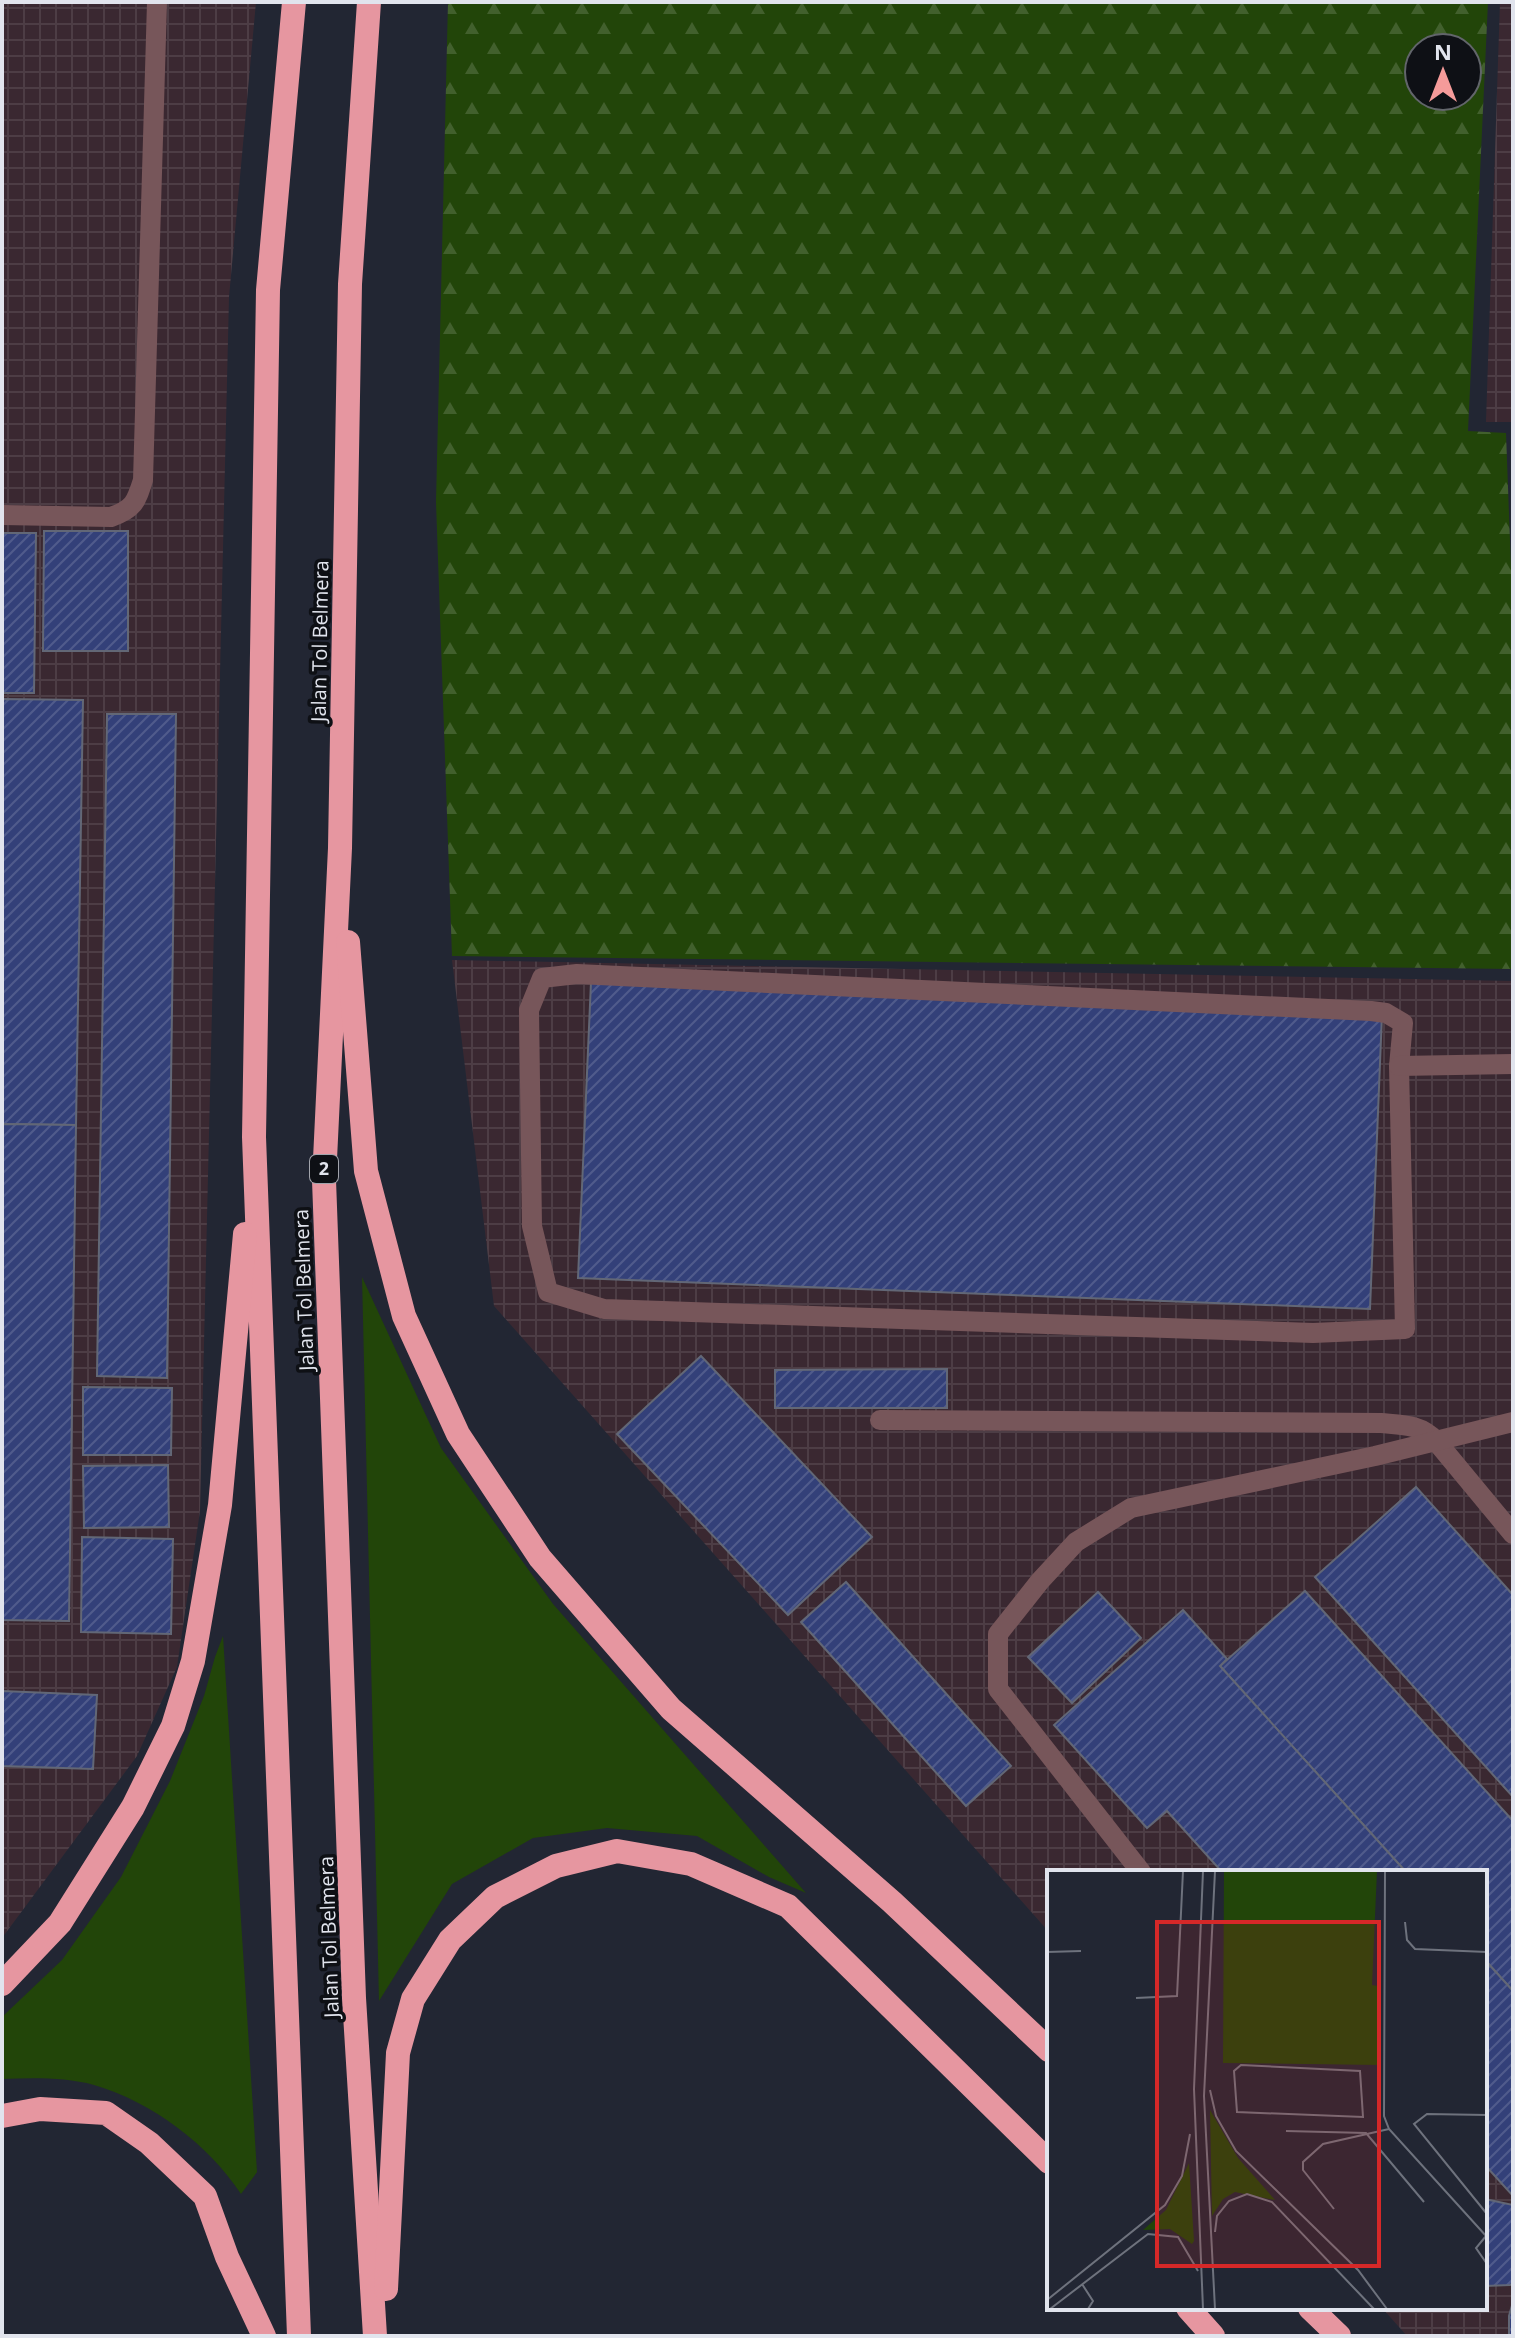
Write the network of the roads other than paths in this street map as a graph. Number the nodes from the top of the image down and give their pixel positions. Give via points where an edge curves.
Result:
1 (157, 2) edge
2 (294, 2) edge
3 (369, 2) edge
4 (2, 515) edge
5 (340, 848) junction
6 (1513, 1064) edge
7 (1399, 1066) junction
8 (254, 1137) junction
9 (880, 1420) dead end
10 (1513, 1422) edge
11 (1436, 1441) junction
12 (1513, 1534) edge
13 (1139, 1870) edge
14 (2, 1984) edge
15 (1047, 2048) edge
16 (2, 2116) edge
17 (1047, 2160) edge
18 (1190, 2310) edge
19 (1312, 2310) edge
20 (264, 2336) edge
21 (299, 2336) edge
22 (375, 2336) edge
23 (383, 2336) edge
24 (1213, 2336) edge
25 (1339, 2336) edge

1 - 4 lane via 143,480 136,502 111,517
2 - 8 highway via 268,290
3 - 5 highway, Jalan Tol Belmera / 2 via 350,284
5 - 15 highway via 366,1171 404,1316 458,1434 540,1558 671,1709 892,1902
5 - 22 highway, Jalan Tol Belmera / 2 via 324,1180 354,1998
6 - 7 lane
7 - 7 lane via 1405,1329 1313,1333 604,1309 548,1292 532,1226 529,1010 542,978 577,974 1371,1011 1403,1023
8 - 14 highway via 220,1505 193,1661 173,1726 133,1807 60,1923
8 - 21 highway
9 - 11 lane via 1381,1423 1414,1426
10 - 11 lane
11 - 12 lane
11 - 13 lane via 1131,1508 1076,1542 998,1634 998,1689
16 - 20 highway via 40,2109 106,2113 149,2143 205,2196
17 - 23 highway via 788,1906 691,1864 617,1851 556,1866 484,1907 450,1940 413,1999 398,2053
18 - 24 highway
19 - 25 highway

